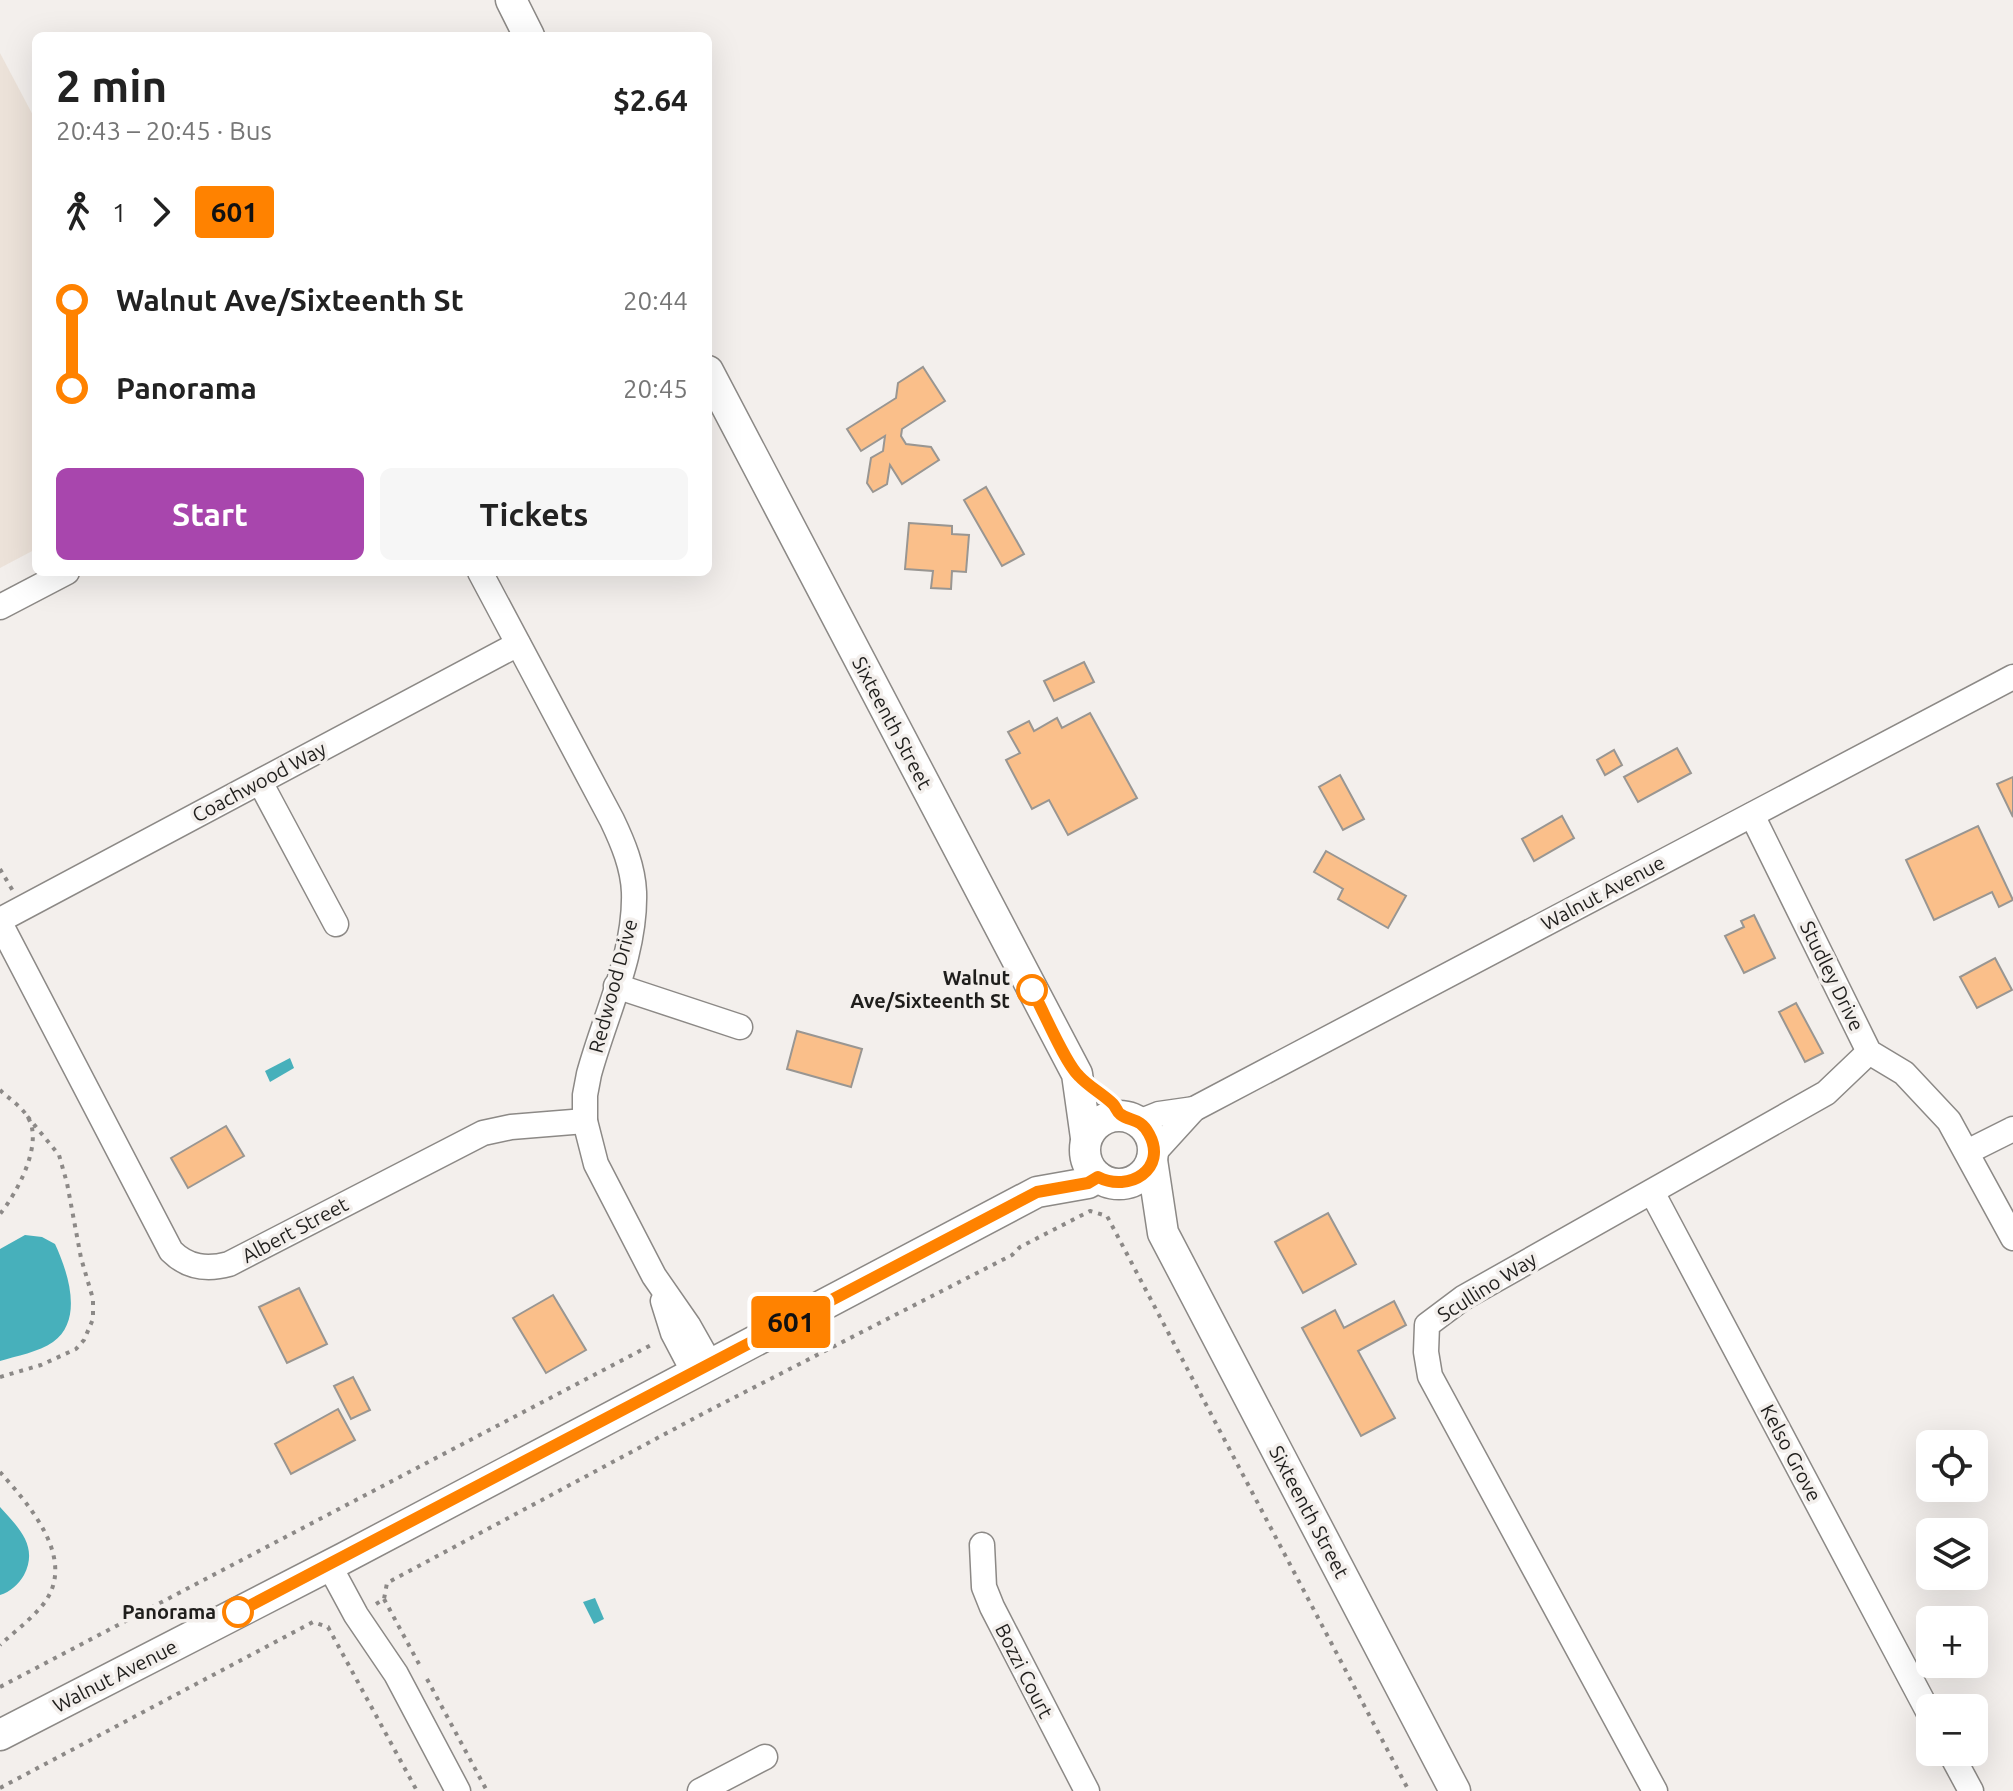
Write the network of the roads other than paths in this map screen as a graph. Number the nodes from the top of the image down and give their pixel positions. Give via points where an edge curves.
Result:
1 (511, 0) edge
2 (527, 32) edge
3 (712, 379) edge
4 (59, 576) edge
5 (482, 576) edge
6 (0, 607) edge
7 (518, 644) junction
8 (2013, 677) edge
9 (260, 782) junction
10 (1752, 815) junction
11 (0, 922) edge
12 (336, 924) dead end
13 (616, 986) junction
14 (740, 1027) dead end
15 (1869, 1052) junction
16 (1077, 1074) junction
17 (1194, 1109) junction
18 (1130, 1119) junction
19 (585, 1121) junction
20 (2013, 1129) edge
21 (1085, 1142) junction
22 (1967, 1152) junction
23 (1152, 1157) junction
24 (1108, 1181) junction
25 (1037, 1192) junction
26 (1652, 1192) junction
27 (1163, 1233) junction
28 (2013, 1238) edge
29 (654, 1276) junction
30 (702, 1369) junction
31 (982, 1545) dead end
32 (336, 1562) junction
33 (396, 1674) junction
34 (1919, 1694) edge
35 (0, 1735) edge
36 (765, 1757) dead end
37 (1958, 1766) edge
38 (458, 1791) edge
39 (700, 1791) edge
40 (1087, 1791) edge
41 (1455, 1791) edge
42 (1655, 1791) edge
43 (1971, 1791) edge

1 - 2 street
3 - 16 street, Sixteenth Street
4 - 6 street
5 - 7 street, Redwood Drive
7 - 9 street, Coachwood Way
7 - 13 street, Redwood Drive via 612,820 629,863 634,890 631,938
8 - 10 street, Walnut Avenue
9 - 11 street, Coachwood Way
9 - 12 street
10 - 15 street, Studley Drive
10 - 17 street, Walnut Avenue
11 - 19 street, Albert Street via 171,1251 188,1264 229,1264 483,1133
13 - 14 street
13 - 19 street, Redwood Drive via 589,1074
15 - 22 street, Studley Drive via 1904,1073 1949,1121
15 - 26 street, Scullino Way via 1826,1093
16 - 18 street, Sixteenth Street
16 - 21 street, Sixteenth Street
17 - 18 street, Walnut Avenue
17 - 23 street, Walnut Avenue
18 - 21 street via 1100,1121
18 - 23 street via 1152,1142
19 - 29 street, Redwood Drive via 596,1164
20 - 22 street
21 - 24 street via 1085,1157
21 - 25 street, Walnut Avenue
22 - 28 street, Studley Drive
23 - 24 street via 1139,1178
23 - 27 street, Sixteenth Street
24 - 25 street, Walnut Avenue
24 - 27 street, Sixteenth Street
25 - 30 street, Walnut Avenue
26 - 34 street, Kelso Grove
26 - 42 street, Scullino Way via 1463,1298 1427,1325 1426,1352 1430,1376
27 - 41 street, Sixteenth Street
29 - 30 street, Redwood Drive via 688,1325
29 - 30 street, Redwood Drive via 673,1333
30 - 32 street, Walnut Avenue
31 - 40 street, Bozzi Court via 984,1587 992,1607
32 - 33 street via 356,1615
32 - 33 street via 377,1604
32 - 35 street, Walnut Avenue
33 - 38 street
36 - 39 street
37 - 43 street

